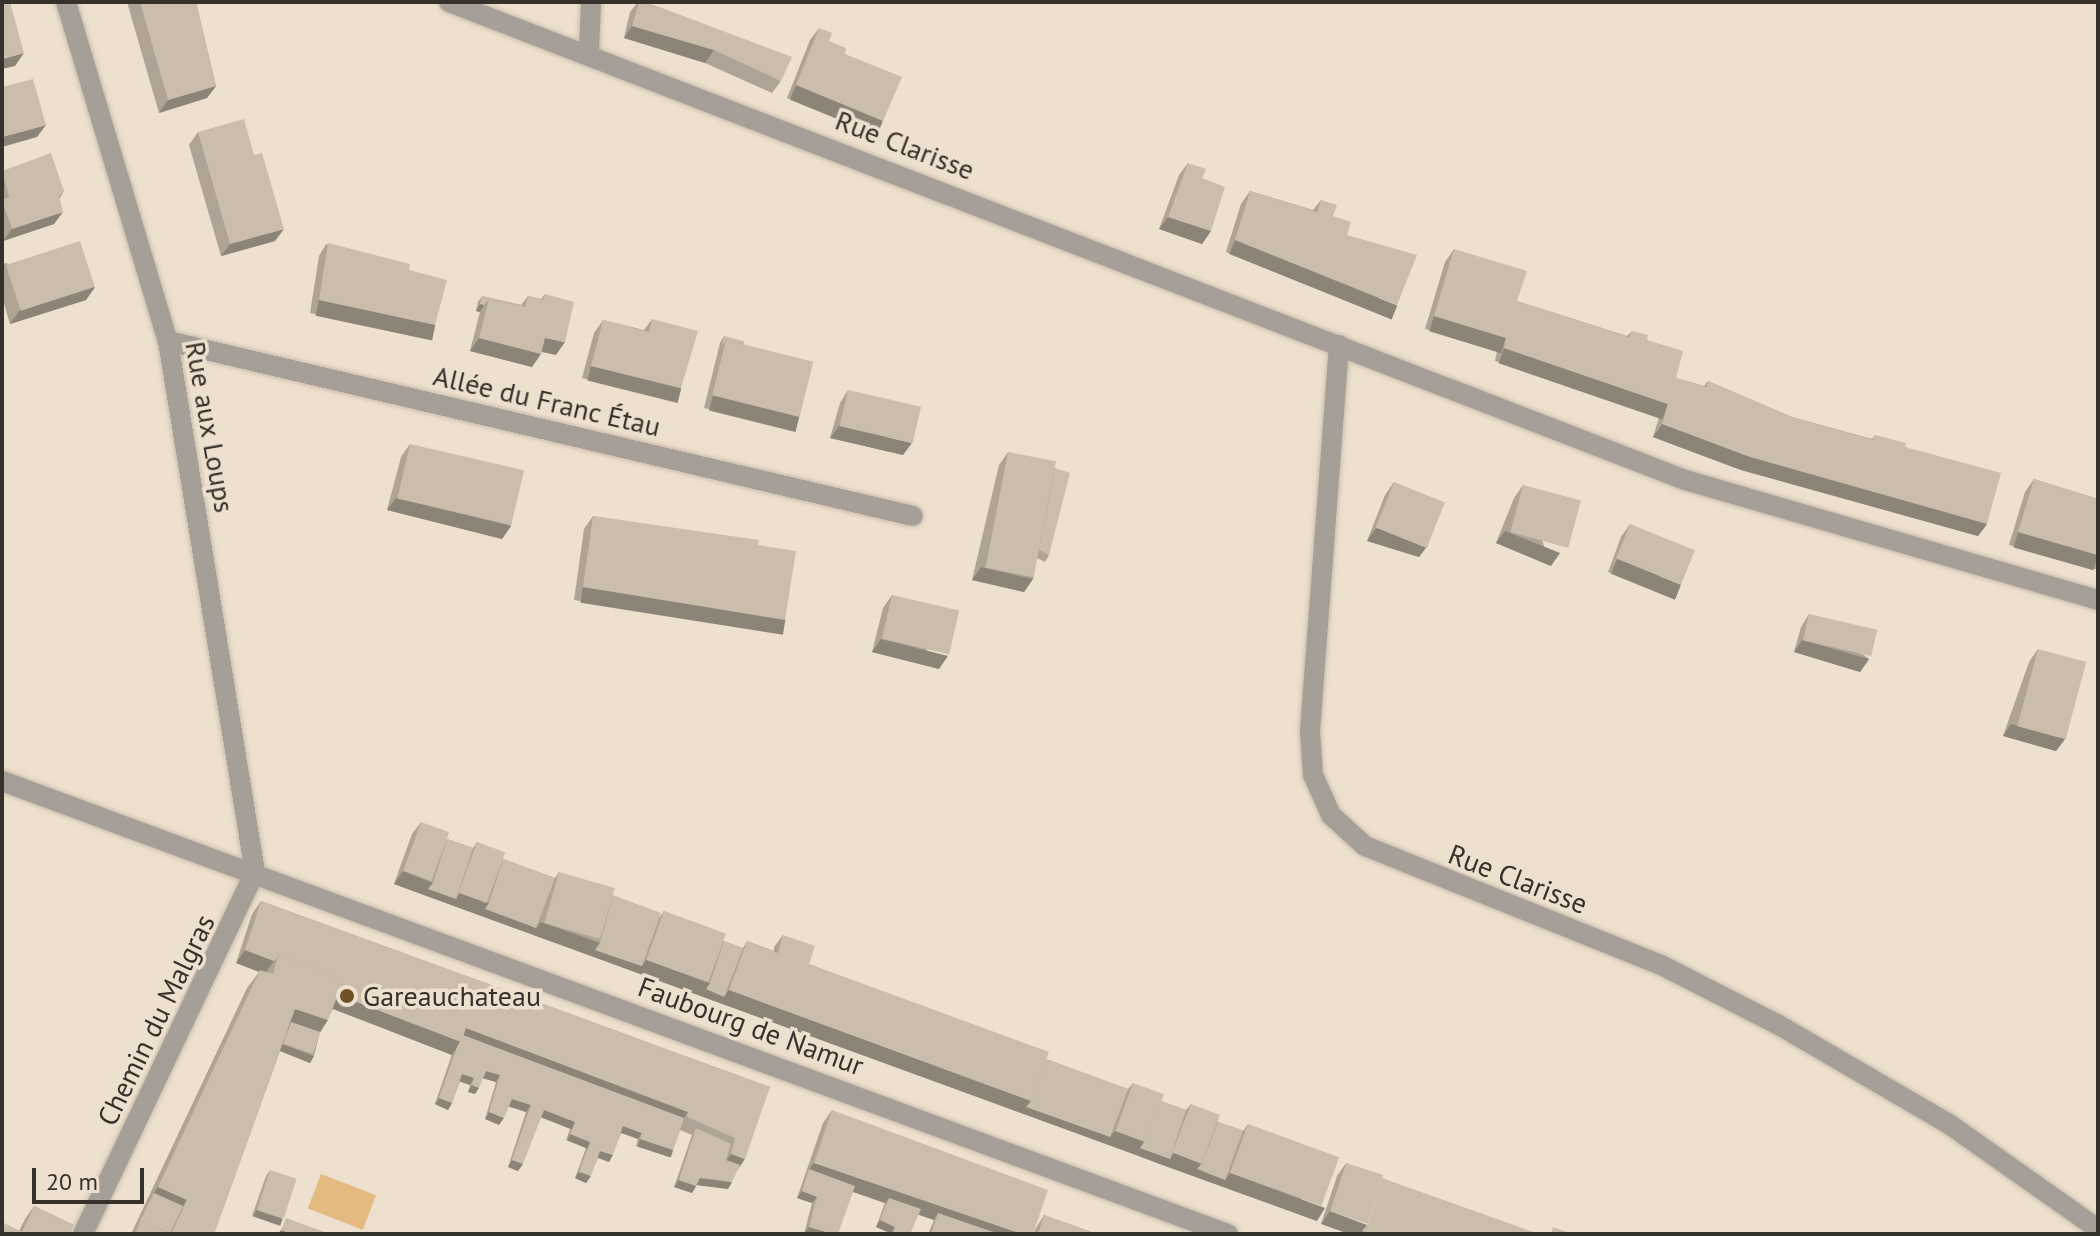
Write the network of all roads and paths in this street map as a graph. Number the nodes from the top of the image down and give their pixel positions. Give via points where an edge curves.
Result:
1 (66, 2) edge
2 (449, 2) edge
3 (591, 2) edge
4 (589, 52) junction
5 (168, 341) junction
6 (1339, 345) junction
7 (913, 516) dead end
8 (2098, 600) edge
9 (2, 781) edge
10 (255, 872) junction
11 (2098, 1229) edge
12 (83, 1234) edge
13 (1228, 1234) edge

1 - 5 street, Rue aux Loups
2 - 4 street, Rue Clarisse
3 - 4 street
4 - 6 street, Rue Clarisse
5 - 7 street, Allée du Franc Étau
5 - 10 street, Rue aux Loups
6 - 8 street, Rue Clarisse via 1685,480
6 - 11 street, Rue Clarisse via 1310,732 1313,775 1331,815 1365,846 1661,965 1777,1024 1949,1124
9 - 10 street, Faubourg de Namur
10 - 12 street, Chemin du Malgras
10 - 13 street, Faubourg de Namur

